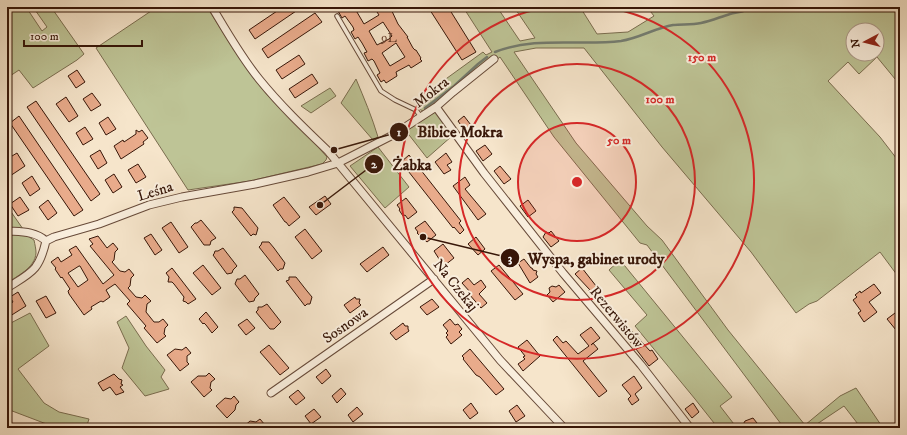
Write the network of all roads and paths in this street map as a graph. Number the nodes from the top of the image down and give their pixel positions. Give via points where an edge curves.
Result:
1 (212, 7) edge
2 (337, 16) dead end
3 (494, 59) dead end
4 (436, 107) junction
5 (421, 117) junction
6 (338, 163) junction
7 (7, 230) edge
8 (46, 240) junction
9 (434, 278) junction
10 (7, 288) edge
11 (271, 393) dead end
12 (564, 428) edge
13 (690, 428) edge

1 - 6 street, Na Czekaj via 259,80
2 - 5 lane via 381,91 416,110
3 - 4 street, Mokra
4 - 5 street, Mokra
4 - 13 street, Rezerwistów via 563,274 641,365
5 - 6 street, Mokra via 393,135
6 - 8 street, Leśna via 255,184 149,205
6 - 9 street, Na Czekaj
7 - 8 street via 30,232
8 - 10 street via 38,265
9 - 11 street, Sosnowa
9 - 12 street, Na Czekaj via 500,360

